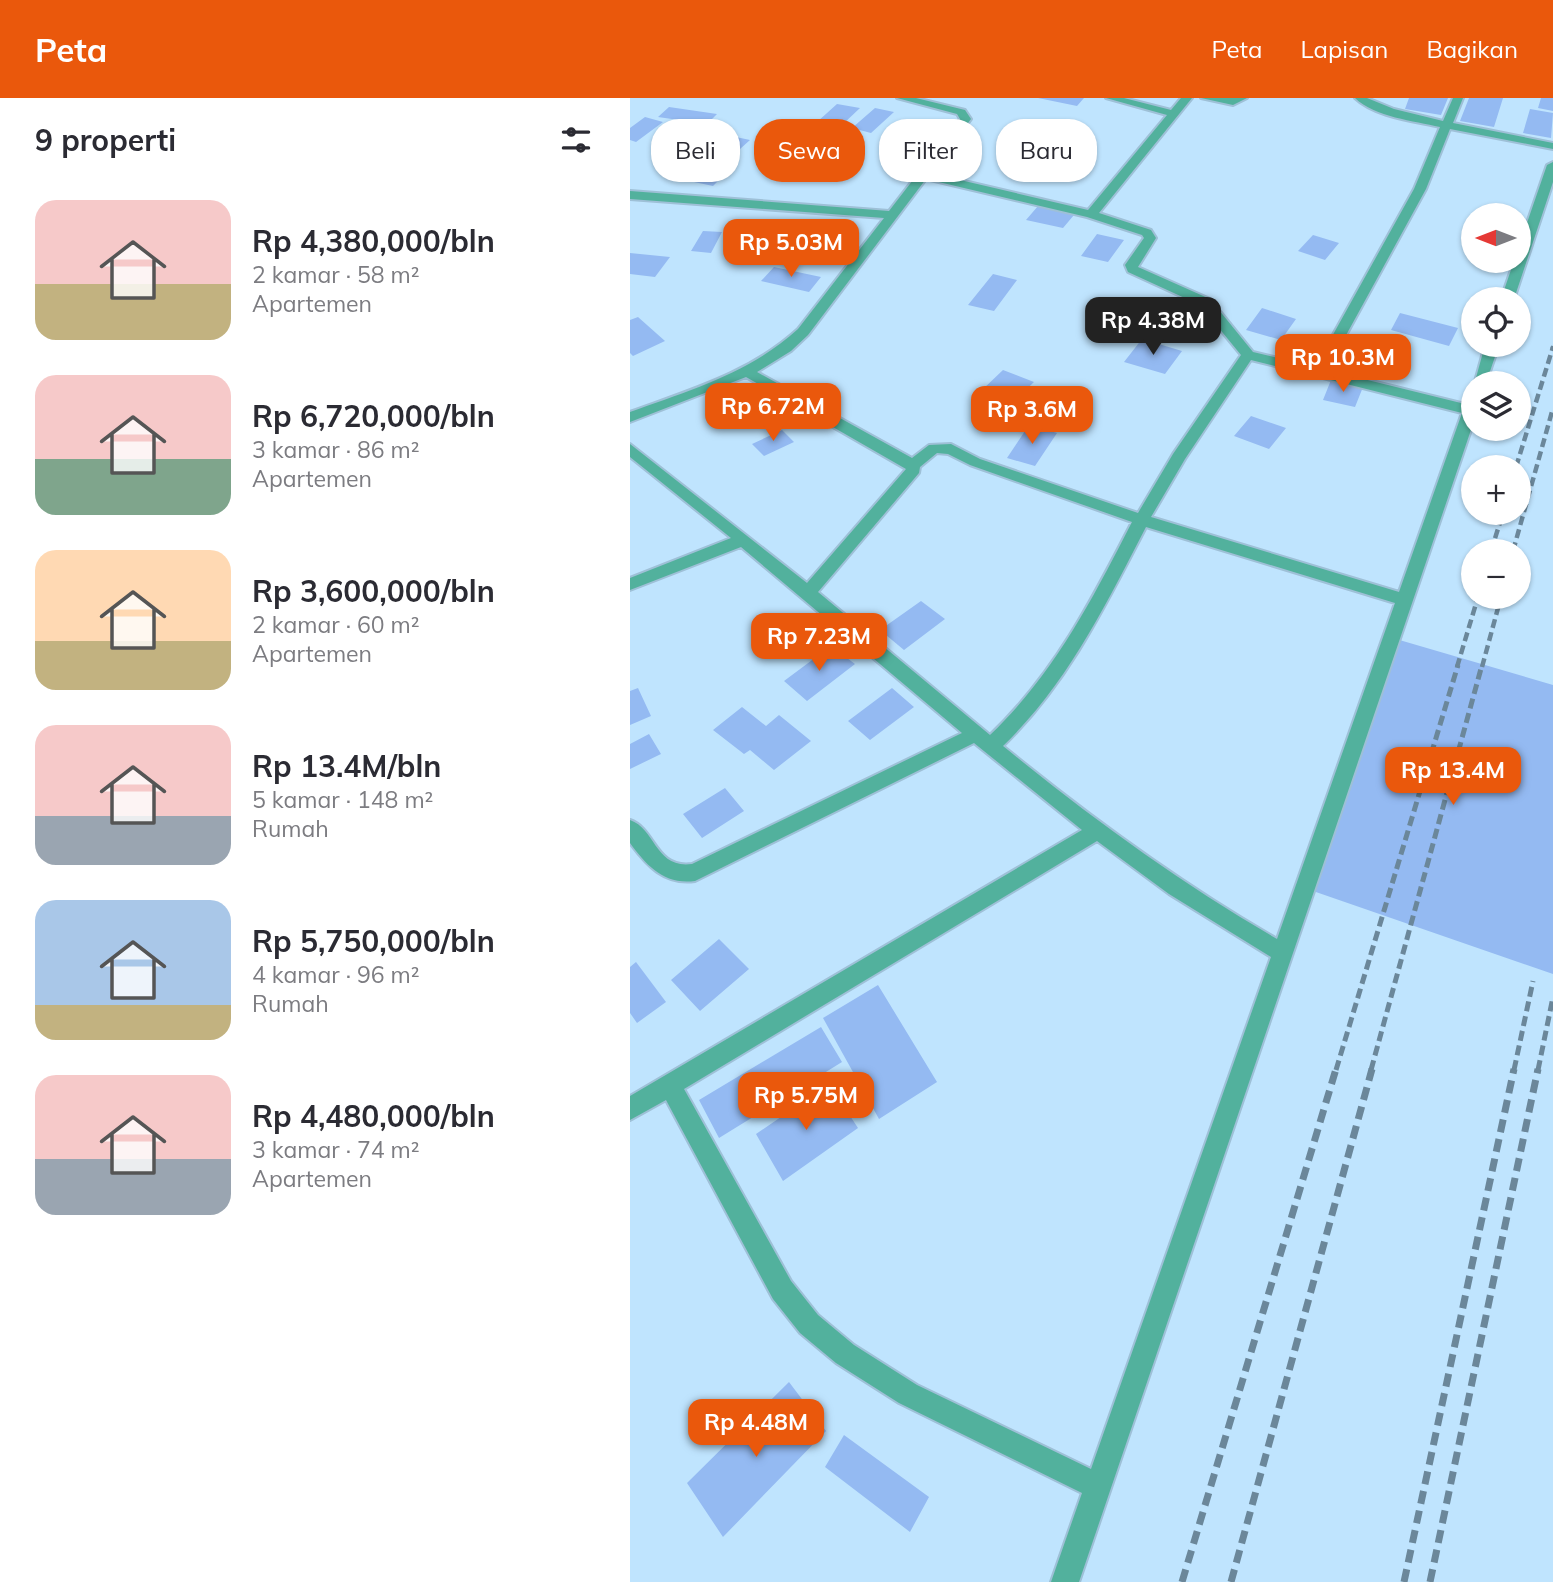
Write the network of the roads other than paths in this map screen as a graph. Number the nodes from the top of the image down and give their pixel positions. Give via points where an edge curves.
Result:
1 (902, 98) edge
2 (962, 98) edge
3 (1111, 98) edge
4 (1187, 98) edge
5 (1206, 98) edge
6 (1242, 98) edge
7 (1360, 98) edge
8 (1458, 98) edge
9 (951, 110) junction
10 (1174, 114) junction
11 (966, 119) edge
12 (1445, 124) junction
13 (1553, 146) edge
14 (1553, 165) edge
15 (918, 182) edge
16 (953, 182) edge
17 (630, 195) edge
18 (1091, 214) junction
19 (892, 215) junction
20 (1511, 287) edge
21 (1248, 355) junction
22 (747, 372) junction
23 (1319, 373) junction
24 (1461, 403) edge
25 (630, 417) edge
26 (1461, 438) edge
27 (630, 449) edge
28 (913, 465) junction
29 (1142, 520) junction
30 (743, 540) junction
31 (630, 584) edge
32 (809, 592) junction
33 (1406, 600) junction
34 (984, 740) junction
35 (630, 828) edge
36 (1097, 831) junction
37 (1283, 953) junction
38 (670, 1086) junction
39 (630, 1109) edge
40 (1097, 1486) junction
41 (1065, 1582) edge

1 - 9 street
2 - 9 street
3 - 10 street
4 - 10 street
5 - 6 street via 1233,102
7 - 12 street via 1371,107
8 - 12 street
9 - 11 street
10 - 18 street
12 - 13 street
12 - 23 street via 1420,189
14 - 20 street
15 - 19 street
16 - 18 street
17 - 19 street
18 - 21 street via 1147,233 1148,244 1130,265 1132,269 1205,302
19 - 22 street via 803,332 775,358
21 - 23 street
21 - 29 street
22 - 25 street
22 - 28 street
23 - 24 street
26 - 33 street
27 - 30 street
28 - 29 street via 934,448 951,449 975,462
28 - 32 street via 912,473
29 - 33 street
29 - 34 street via 1093,617 1051,683 1019,721
30 - 31 street
30 - 32 street
32 - 34 street
33 - 37 street
34 - 35 street via 684,875 664,869
34 - 36 street
36 - 37 street via 1222,919
36 - 38 street
37 - 40 street
38 - 39 street
38 - 40 street via 782,1290 809,1324 845,1354 908,1394
40 - 41 street

